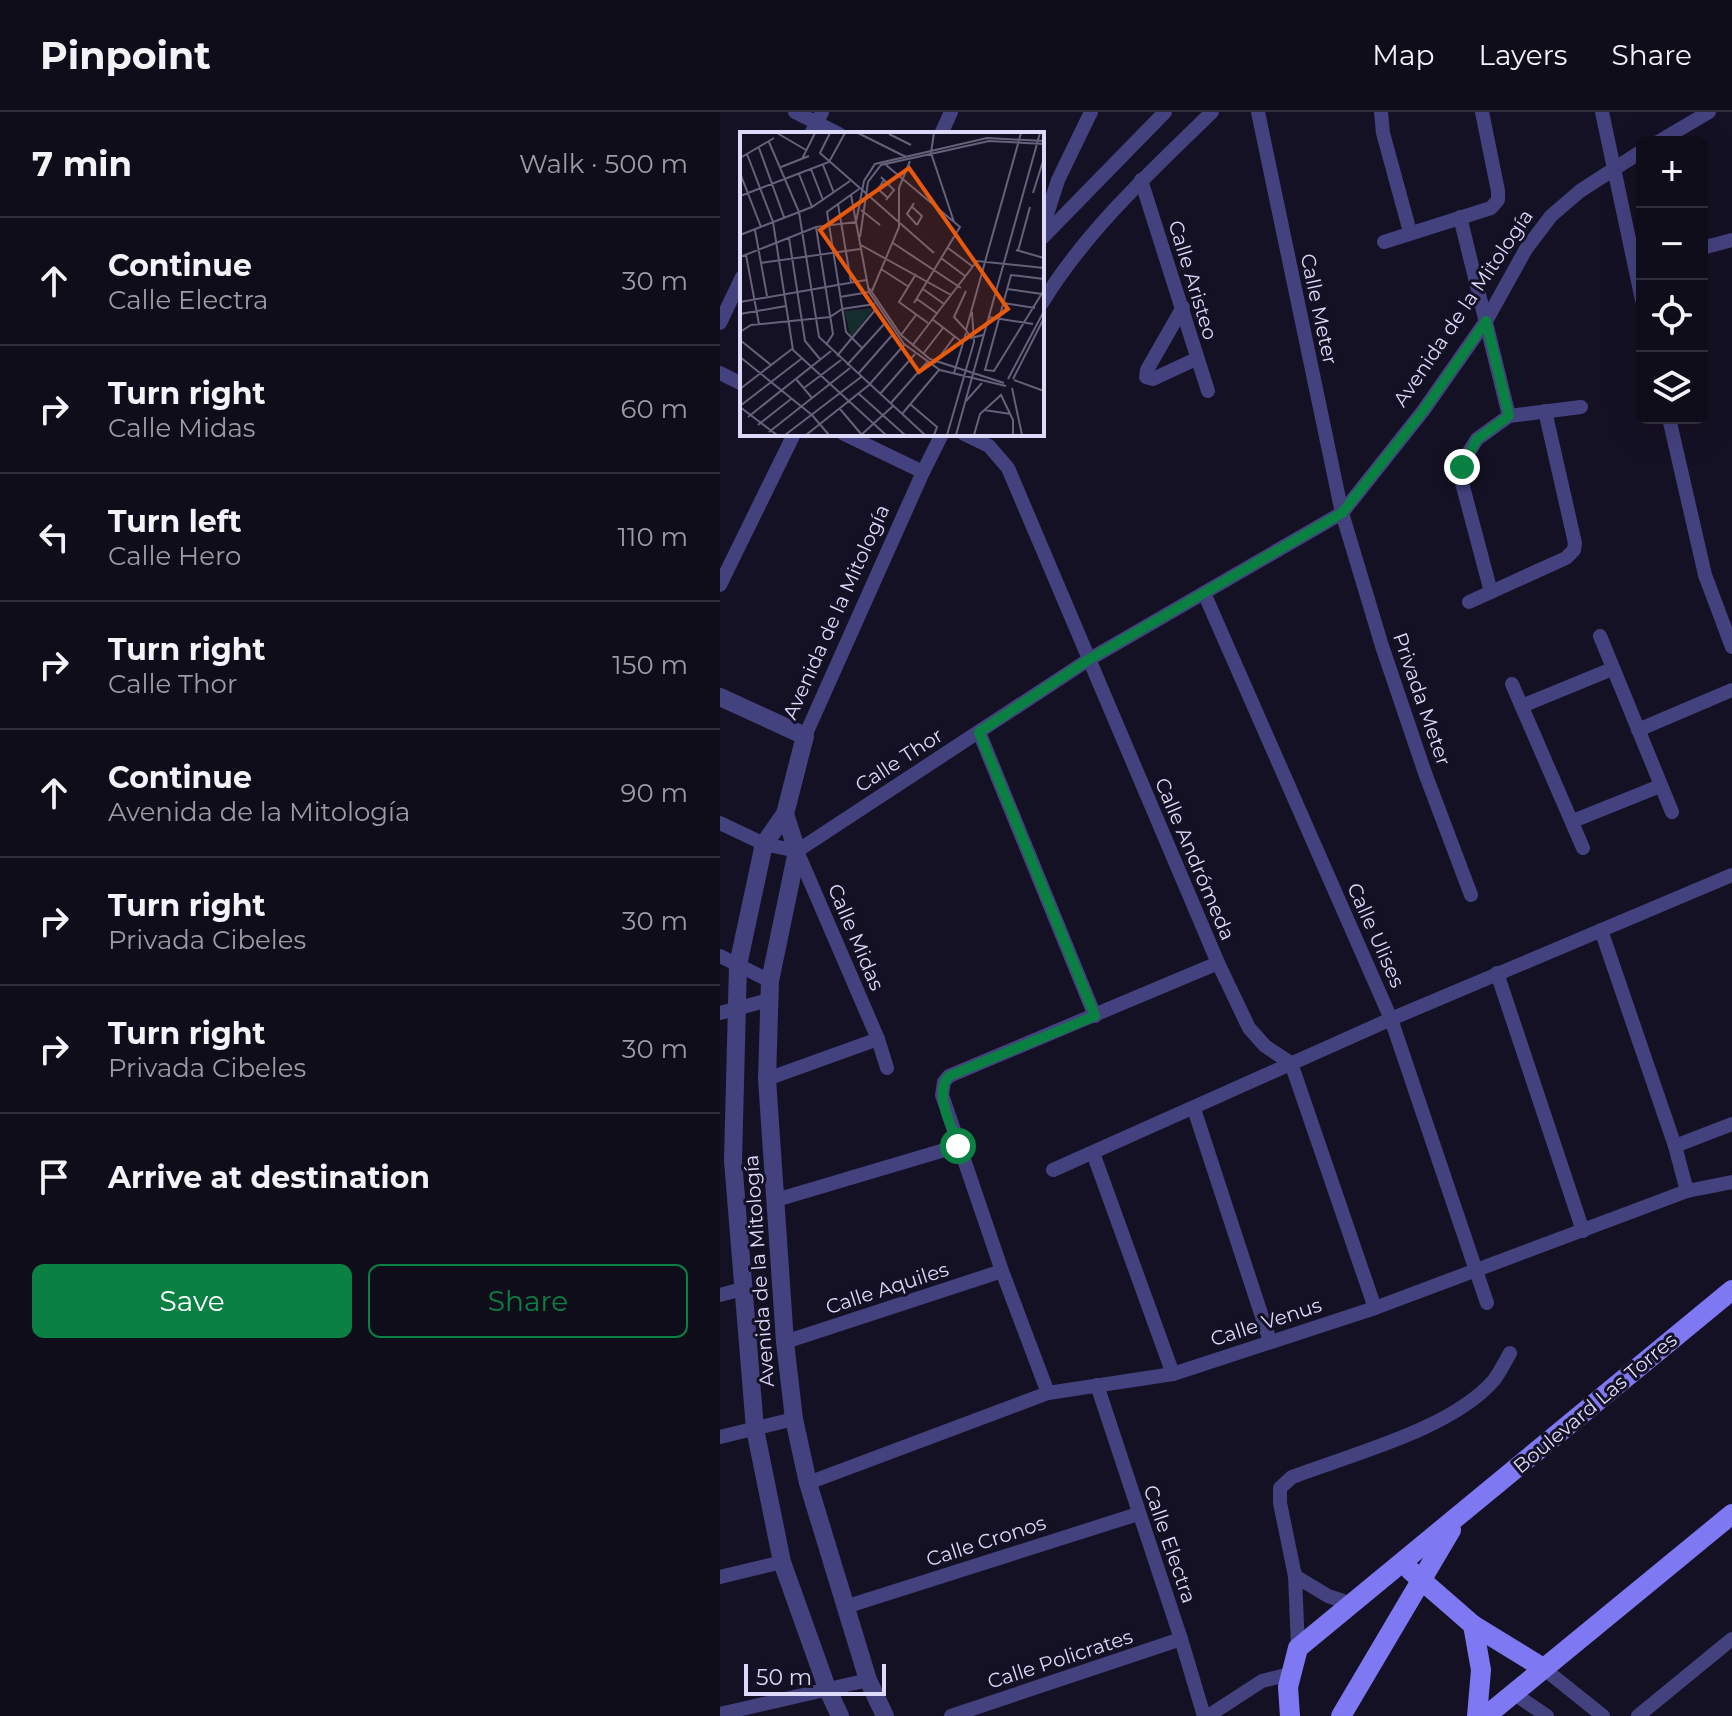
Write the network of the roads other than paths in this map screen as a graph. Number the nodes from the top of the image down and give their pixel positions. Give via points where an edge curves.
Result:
1 (795, 112) edge
2 (951, 112) edge
3 (1091, 112) edge
4 (1165, 112) edge
5 (1212, 112) edge
6 (1258, 112) edge
7 (1381, 112) edge
8 (1482, 112) edge
9 (1602, 112) edge
10 (1709, 112) edge
11 (816, 123) edge
12 (835, 132) edge
13 (942, 132) edge
14 (1668, 136) edge
15 (1636, 155) edge
16 (1614, 168) junction
17 (1141, 180) junction
18 (1460, 217) junction
19 (1044, 224) edge
20 (1410, 232) junction
21 (1044, 236) edge
22 (1732, 240) edge
23 (1384, 242) dead end
24 (1708, 246) edge
25 (1636, 258) edge
26 (740, 281) edge
27 (1044, 300) edge
28 (1183, 307) junction
29 (1486, 321) junction
30 (720, 323) edge
31 (1196, 359) junction
32 (720, 373) edge
33 (740, 383) edge
34 (1208, 391) dead end
35 (1581, 407) dead end
36 (1545, 411) junction
37 (1509, 416) junction
38 (1670, 424) edge
39 (793, 436) edge
40 (848, 436) edge
41 (941, 436) edge
42 (968, 436) edge
43 (923, 472) junction
44 (1342, 513) junction
45 (720, 585) edge
46 (1491, 592) junction
47 (1204, 593) junction
48 (1469, 602) dead end
49 (1600, 636) dead end
50 (1732, 647) edge
51 (1088, 660) junction
52 (1612, 669) junction
53 (1512, 684) dead end
54 (1732, 690) edge
55 (720, 697) edge
56 (1522, 706) junction
57 (1638, 730) junction
58 (979, 732) junction
59 (805, 736) junction
60 (1660, 786) junction
61 (1672, 812) dead end
62 (785, 814) junction
63 (1573, 821) junction
64 (720, 823) edge
65 (764, 844) junction
66 (1583, 848) dead end
67 (797, 851) junction
68 (1732, 875) edge
69 (1471, 895) dead end
70 (1601, 930) junction
71 (720, 956) edge
72 (1218, 963) junction
73 (738, 965) junction
74 (1497, 973) junction
75 (770, 990) junction
76 (729, 1011) edge
77 (1095, 1016) junction
78 (1391, 1019) junction
79 (878, 1039) junction
80 (1291, 1063) junction
81 (887, 1068) dead end
82 (767, 1079) junction
83 (1194, 1109) junction
84 (1732, 1124) edge
85 (958, 1146) junction
86 (1675, 1146) junction
87 (1093, 1153) junction
88 (726, 1162) edge
89 (1053, 1170) dead end
90 (1732, 1182) edge
91 (1687, 1191) junction
92 (776, 1200) junction
93 (1583, 1231) junction
94 (1476, 1269) junction
95 (1002, 1271) junction
96 (742, 1289) junction
97 (1732, 1290) edge
98 (720, 1295) edge
99 (1487, 1303) dead end
100 (1375, 1308) junction
101 (1270, 1341) junction
102 (785, 1342) junction
103 (1510, 1353) dead end
104 (1173, 1374) junction
105 (1097, 1385) junction
106 (1048, 1393) junction
107 (794, 1419) junction
108 (755, 1429) junction
109 (720, 1437) edge
110 (808, 1483) junction
111 (1138, 1514) junction
112 (1732, 1514) edge
113 (1459, 1516) junction
114 (782, 1562) junction
115 (1402, 1564) junction
116 (1295, 1576) junction
117 (720, 1577) edge
118 (1421, 1580) junction
119 (1352, 1604) junction
120 (845, 1607) junction
121 (1473, 1625) junction
122 (1181, 1639) junction
123 (1730, 1644) edge
124 (1298, 1648) junction
125 (1543, 1668) junction
126 (1290, 1674) junction
127 (868, 1680) junction
128 (827, 1688) junction
129 (1513, 1693) junction
130 (720, 1714) edge
131 (840, 1716) edge
132 (885, 1716) edge
133 (951, 1716) edge
134 (1206, 1716) edge
135 (1290, 1716) edge
136 (1341, 1716) edge
137 (1477, 1716) edge
138 (1486, 1716) edge
139 (1547, 1716) edge
140 (1603, 1716) edge
141 (1638, 1716) edge

1 - 11 street
2 - 13 street
3 - 19 street via 1058,180
4 - 21 street
5 - 17 street
6 - 44 street, Calle Meter
7 - 20 street
8 - 18 street via 1498,200 1491,208
9 - 16 street
10 - 14 street
11 - 12 street
15 - 16 street, Avenida de la Mitología
16 - 25 street
16 - 29 street, Avenida de la Mitología via 1551,216
17 - 27 street
17 - 28 street, Calle Aristeo
18 - 20 street
18 - 29 street
20 - 23 street
22 - 24 street
26 - 30 street
28 - 31 street, Calle Aristeo
28 - 31 street via 1146,377 1153,379
29 - 37 street
29 - 44 street, Avenida de la Mitología
31 - 34 street, Calle Aristeo
32 - 33 street
35 - 36 street
36 - 37 street
36 - 46 street via 1574,550
37 - 46 street via 1477,439 1462,467
38 - 50 street via 1705,575
39 - 45 street
40 - 43 street
41 - 43 street, Avenida de la Mitología
42 - 51 street, Calle Andrómeda via 989,446 1008,468
43 - 59 street, Avenida de la Mitología
44 - 47 street, Calle Thor
44 - 69 street, Privada Meter via 1420,759
46 - 48 street
47 - 51 street, Calle Thor
47 - 78 street, Calle Ulises
49 - 52 street
51 - 58 street, Calle Thor
51 - 72 street, Calle Andrómeda
52 - 56 street
52 - 57 street
53 - 56 street
54 - 57 street
55 - 59 street
56 - 63 street
57 - 60 street
58 - 67 street, Calle Thor
58 - 77 street
59 - 62 street, Avenida de la Mitología
60 - 61 street
60 - 63 street
62 - 65 street, Avenida de la Mitología
62 - 67 street, Avenida de la Mitología
63 - 66 street
64 - 65 street
65 - 67 street
65 - 73 street, Avenida de la Mitología
67 - 75 street, Avenida de la Mitología
67 - 79 street, Calle Midas
68 - 70 street
70 - 74 street
70 - 86 street
71 - 73 street
72 - 77 street
72 - 80 street, Calle Andrómeda via 1249,1028
73 - 75 street
73 - 76 street, Avenida de la Mitología
74 - 78 street
74 - 93 street
75 - 76 street
75 - 82 street, Avenida de la Mitología
76 - 88 street, Avenida de la Mitología
77 - 85 street via 949,1076 942,1095
78 - 80 street
78 - 94 street, Calle Ulises
79 - 81 street, Calle Midas
79 - 82 street
80 - 83 street
80 - 100 street
82 - 92 street, Avenida de la Mitología
83 - 87 street
83 - 101 street
84 - 86 street
85 - 92 street
85 - 95 street
86 - 91 street
87 - 89 street
87 - 104 street
88 - 96 street, Avenida de la Mitología
90 - 91 street, Calle Venus
91 - 93 street, Calle Venus
92 - 102 street, Avenida de la Mitología
93 - 94 street, Calle Venus
94 - 99 street, Calle Ulises
94 - 100 street, Calle Venus
95 - 102 street, Calle Aquiles
95 - 106 street
96 - 98 street
96 - 108 street, Avenida de la Mitología
97 - 113 main road, Boulevard Las Torres
100 - 101 street, Calle Venus
101 - 104 street, Calle Venus
102 - 107 street, Avenida de la Mitología
103 - 116 street via 1495,1379 1460,1408 1424,1428 1285,1481 1279,1495
104 - 105 street, Calle Venus
105 - 106 street, Calle Venus
105 - 111 street, Calle Electra
106 - 110 street, Calle Venus
107 - 108 street
107 - 110 street, Avenida de la Mitología
108 - 109 street
108 - 114 street, Avenida de la Mitología
110 - 120 street, Avenida de la Mitología
111 - 120 street, Calle Cronos
111 - 122 street, Calle Electra
112 - 125 main road
113 - 115 main road, Boulevard Las Torres
113 - 118 main road, Boulevard Las Torres
114 - 117 street
114 - 128 street, Avenida de la Mitología
115 - 118 main road
115 - 119 main road, Boulevard Las Torres
116 - 119 street
116 - 124 street
118 - 121 main road
118 - 136 main road, Boulevard Las Torres
119 - 124 main road, Boulevard Las Torres
120 - 127 street, Avenida de la Mitología
121 - 125 main road
121 - 137 main road via 1481,1670
122 - 133 street, Calle Policrates
122 - 134 street, Calle Electra
123 - 141 street
124 - 126 main road
125 - 129 main road
125 - 140 street
126 - 134 street via 1262,1681
126 - 135 main road
127 - 128 street
127 - 132 street, Avenida de la Mitología
128 - 130 street
128 - 131 street, Avenida de la Mitología
129 - 138 main road
129 - 139 street

